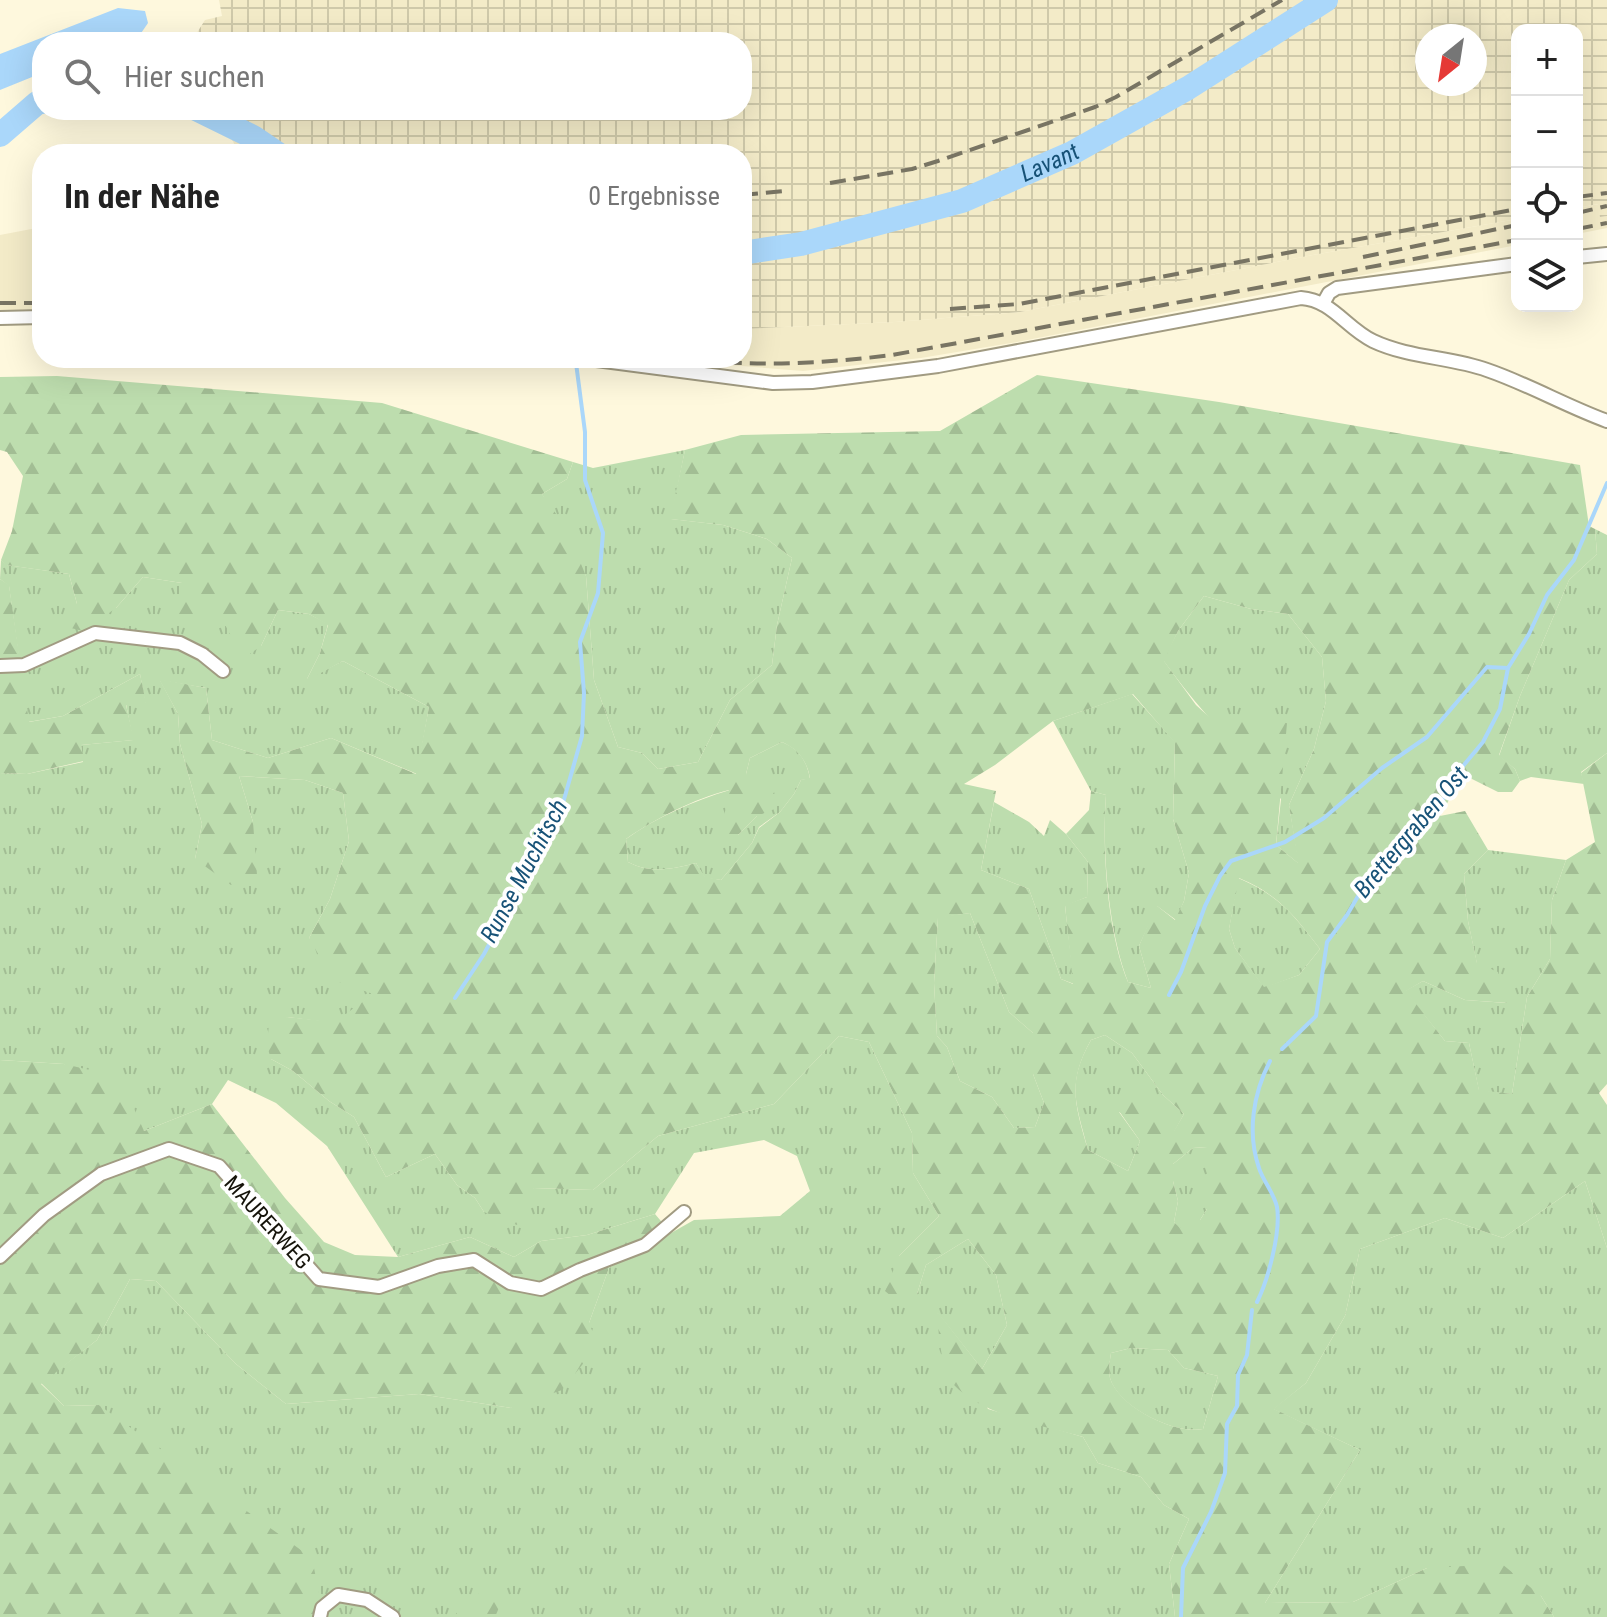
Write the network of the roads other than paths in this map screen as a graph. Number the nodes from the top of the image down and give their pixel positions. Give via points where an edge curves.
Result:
1 (1607, 254) edge
2 (1583, 256) edge
3 (1511, 265) edge
4 (1324, 302) junction
5 (32, 317) edge
6 (0, 318) edge
7 (658, 368) edge
8 (1607, 421) edge
9 (0, 666) edge
10 (223, 671) dead end
11 (684, 1212) dead end
12 (0, 1257) edge
13 (320, 1617) edge
14 (393, 1617) edge

1 - 2 street
3 - 4 street via 1337,288
4 - 7 street via 1301,298 938,366 812,382 773,383
4 - 8 street via 1376,342 1486,369
5 - 6 street
9 - 10 street via 24,665 95,633 180,643
11 - 12 street, MAURERWEG via 645,1245 541,1289 510,1283 474,1260 438,1266 379,1287 319,1279 219,1166 169,1149 101,1174 44,1215
13 - 14 street via 322,1608 338,1595 367,1600

